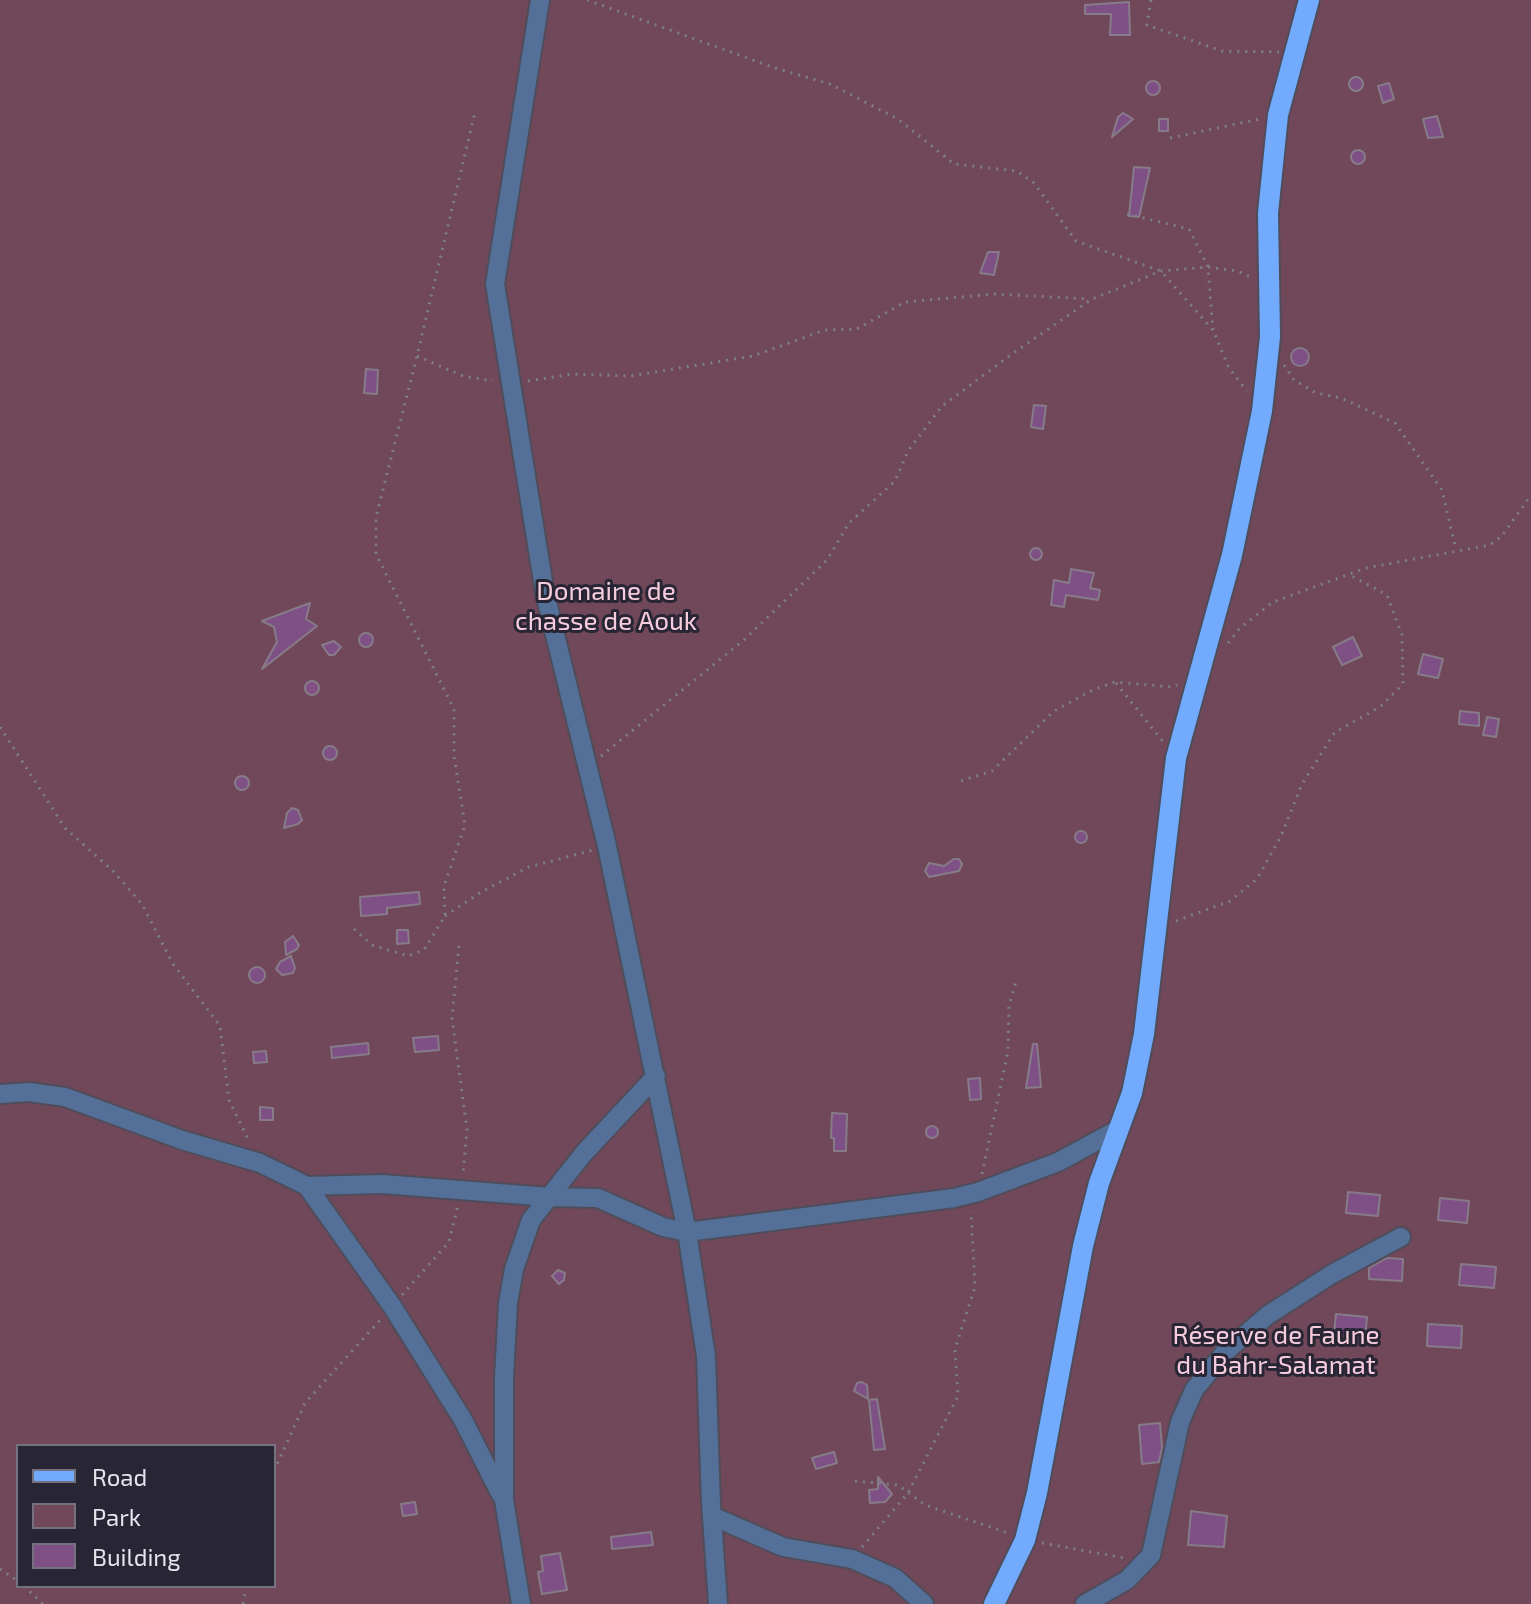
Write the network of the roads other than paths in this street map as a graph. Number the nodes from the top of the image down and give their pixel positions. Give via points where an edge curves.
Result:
1 (540, 0) edge
2 (1309, 0) edge
3 (656, 1076) junction
4 (0, 1094) edge
5 (1119, 1129) junction
6 (307, 1186) junction
7 (549, 1197) junction
8 (687, 1232) junction
9 (1401, 1237) dead end
10 (504, 1500) junction
11 (712, 1516) junction
12 (521, 1604) edge
13 (718, 1604) edge
14 (924, 1604) edge
15 (994, 1604) edge
16 (1085, 1604) edge

1 - 3 street via 495,284 545,594
2 - 5 main road via 1278,115 1268,213 1270,341 1262,411 1232,555 1176,758 1144,1034
3 - 7 street
3 - 8 street
4 - 6 street via 65,1097 260,1163
5 - 8 street via 1058,1162 954,1198
5 - 15 main road via 1083,1246 1025,1540
6 - 7 street via 382,1184
6 - 10 street via 392,1306 463,1420
7 - 8 street via 598,1198
7 - 10 street via 531,1220 508,1303
8 - 11 street via 706,1356
9 - 16 street via 1268,1315 1225,1352 1194,1390 1180,1422 1151,1555 1127,1580
10 - 12 street
11 - 13 street
11 - 14 street via 783,1547 852,1559 895,1578

